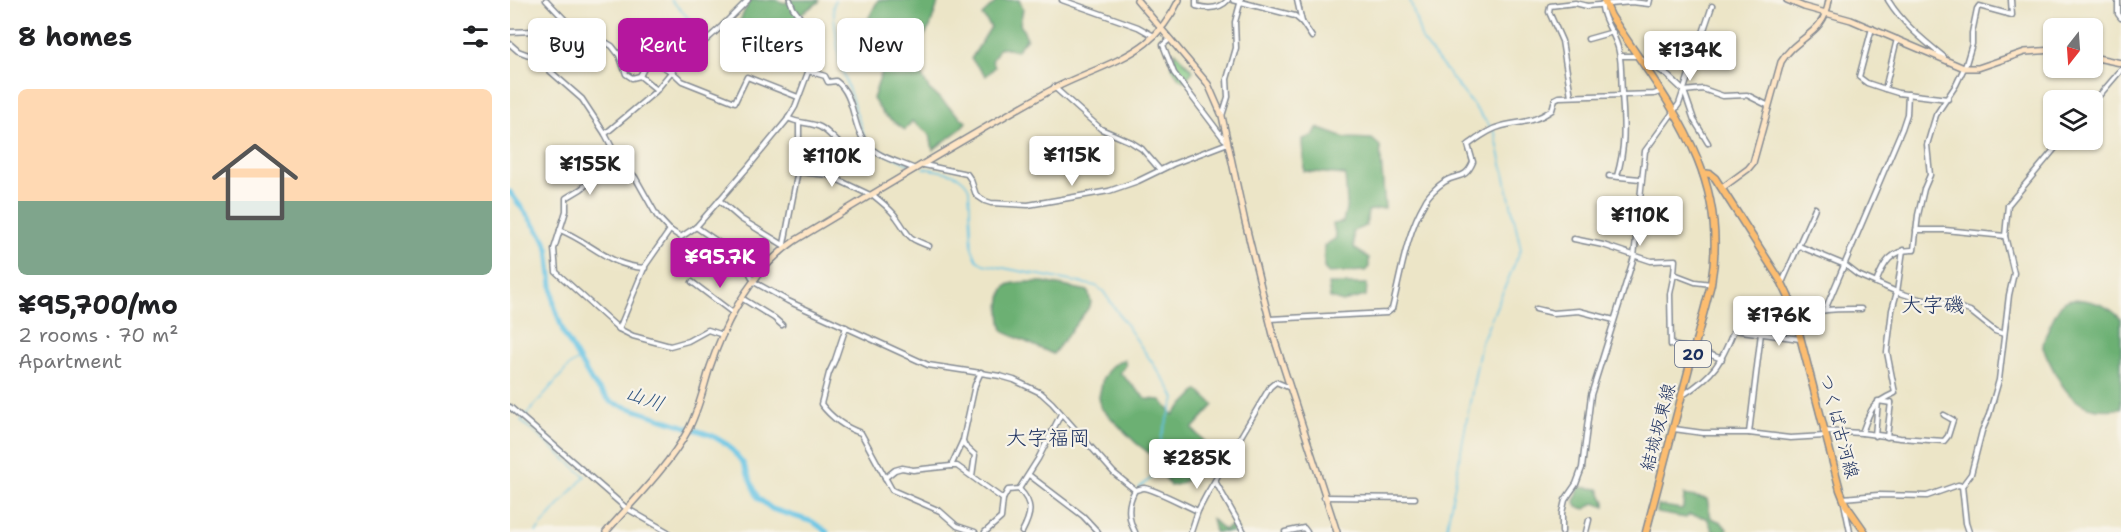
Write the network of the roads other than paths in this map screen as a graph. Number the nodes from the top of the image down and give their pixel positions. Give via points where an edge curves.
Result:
1 (546, 0) edge
2 (748, 0) edge
3 (790, 0) edge
4 (1062, 0) edge
5 (1137, 0) edge
6 (1179, 0) edge
7 (1196, 0) edge
8 (1228, 0) edge
9 (1233, 0) edge
10 (1297, 0) edge
11 (1650, 0) edge
12 (1787, 0) edge
13 (1829, 0) edge
14 (1888, 0) edge
15 (2012, 0) edge
16 (2118, 0) edge
17 (1240, 1) edge
18 (1557, 2) edge
19 (1604, 3) edge
20 (1712, 6) dead end
21 (1827, 14) junction
22 (563, 18) edge
23 (801, 18) edge
24 (2121, 18) edge
25 (1302, 22) junction
26 (1872, 28) junction
27 (1160, 29) junction
28 (528, 31) edge
29 (510, 32) edge
30 (1613, 32) junction
31 (1154, 36) junction
32 (1312, 37) dead end
33 (708, 39) edge
34 (1170, 39) junction
35 (1588, 39) dead end
36 (1897, 39) junction
37 (606, 42) edge
38 (510, 44) edge
39 (2043, 51) edge
40 (1620, 56) junction
41 (1636, 56) junction
42 (2103, 59) edge
43 (2121, 63) edge
44 (1951, 64) junction
45 (1964, 68) junction
46 (2121, 70) edge
47 (642, 72) edge
48 (671, 72) edge
49 (673, 72) edge
50 (808, 72) edge
51 (811, 72) edge
52 (640, 76) junction
53 (1054, 87) junction
54 (1885, 89) junction
55 (657, 90) junction
56 (1684, 91) junction
57 (2103, 91) edge
58 (1660, 92) junction
59 (1908, 94) junction
60 (1622, 95) junction
61 (1571, 96) junction
62 (798, 98) junction
63 (1948, 99) junction
64 (1769, 106) junction
65 (1674, 113) junction
66 (1222, 116) junction
67 (788, 118) junction
68 (799, 124) junction
69 (605, 134) junction
70 (1229, 142) junction
71 (866, 143) junction
72 (1708, 144) dead end
73 (2054, 150) edge
74 (618, 159) junction
75 (924, 165) junction
76 (916, 169) junction
77 (1160, 170) junction
78 (798, 172) junction
79 (1704, 173) junction
80 (1609, 176) dead end
81 (1617, 176) junction
82 (1640, 179) junction
83 (1722, 188) junction
84 (872, 195) junction
85 (719, 201) junction
86 (1815, 208) dead end
87 (696, 227) junction
88 (560, 230) junction
89 (670, 230) junction
90 (1916, 230) junction
91 (2005, 236) junction
92 (1574, 239) dead end
93 (785, 246) junction
94 (929, 246) dead end
95 (1799, 246) junction
96 (1903, 249) junction
97 (1634, 257) junction
98 (1845, 265) junction
99 (645, 267) junction
100 (1674, 274) junction
101 (692, 282) dead end
102 (754, 282) junction
103 (1782, 283) junction
104 (1876, 283) junction
105 (1711, 285) junction
106 (1897, 292) junction
107 (743, 299) junction
108 (1536, 309) dead end
109 (1861, 309) dead end
110 (1825, 310) junction
111 (734, 314) junction
112 (1269, 319) junction
113 (1614, 320) junction
114 (1796, 320) junction
115 (782, 325) dead end
116 (846, 327) junction
117 (619, 329) junction
118 (1761, 333) junction
119 (2004, 334) junction
120 (723, 335) junction
121 (1801, 339) junction
122 (1695, 349) junction
123 (1722, 359) junction
124 (982, 372) junction
125 (1288, 387) junction
126 (1682, 395) junction
127 (1878, 401) junction
128 (510, 407) edge
129 (1061, 414) junction
130 (1944, 415) dead end
131 (1673, 429) junction
132 (1749, 433) junction
133 (1824, 433) junction
134 (1862, 433) junction
135 (1875, 436) junction
136 (1887, 437) junction
137 (963, 440) junction
138 (951, 466) junction
139 (1029, 475) junction
140 (972, 477) junction
141 (884, 478) junction
142 (1215, 482) junction
143 (1962, 486) junction
144 (1019, 489) junction
145 (1135, 490) junction
146 (1324, 496) junction
147 (1415, 498) dead end
148 (1003, 499) junction
149 (1843, 499) junction
150 (626, 508) junction
151 (1198, 511) junction
152 (1589, 520) dead end
153 (606, 532) edge
154 (668, 532) edge
155 (975, 532) edge
156 (985, 532) edge
157 (1022, 532) edge
158 (1098, 532) edge
159 (1135, 532) edge
160 (1191, 532) edge
161 (1244, 532) edge
162 (1285, 532) edge
163 (1307, 532) edge
164 (1336, 532) edge
165 (1562, 532) edge
166 (1586, 532) edge
167 (1646, 532) edge
168 (1850, 532) edge
169 (1865, 532) edge
170 (1969, 532) edge

1 - 22 street
2 - 33 street
3 - 23 street
4 - 31 street
5 - 27 street
6 - 27 street
7 - 8 street via 1196,6 1207,8 1224,5
9 - 17 street
10 - 25 street
11 - 19 street via 1649,4
12 - 21 street
13 - 21 street
14 - 44 street via 1900,18
15 - 45 street via 2012,15 1978,7
16 - 24 street
17 - 25 street via 1295,16
17 - 66 street via 1235,22 1236,48
18 - 19 street via 1590,6
18 - 61 street via 1549,12 1562,41
19 - 30 street via 1603,14
19 - 41 main road, 結城坂東線 / 20
20 - 56 street
21 - 26 street
21 - 64 street via 1819,27 1781,62
25 - 32 street
26 - 36 street
26 - 54 street via 1860,77
27 - 31 street
27 - 34 street
28 - 29 street
30 - 35 street
30 - 40 street
31 - 53 street via 1126,55
34 - 66 street via 1208,84
34 - 70 street via 1163,45 1174,74
36 - 44 street
36 - 54 street
37 - 52 street via 618,53 627,76
38 - 69 street via 534,57 582,99
39 - 45 street
40 - 41 street
40 - 60 street
41 - 56 street via 1656,66
41 - 58 main road, 結城坂東線 / 20
42 - 43 street
44 - 45 street
45 - 63 street
46 - 57 street
47 - 52 street
48 - 55 street
49 - 62 street via 682,81 735,102 747,77
50 - 62 street
51 - 71 street via 842,85
52 - 55 street
53 - 75 street
53 - 77 street via 1101,129 1143,149
54 - 59 street
55 - 69 street
56 - 64 street via 1704,89 1724,96 1747,95
56 - 65 street
56 - 72 street
58 - 60 street
58 - 65 main road, 結城坂東線 / 20
59 - 63 street
59 - 98 street via 1902,129
60 - 61 street
60 - 81 street via 1624,151
61 - 112 street via 1555,99 1552,110 1535,120 1493,129 1468,145 1473,162 1468,172 1461,178 1446,180 1425,201 1390,311
62 - 67 street
63 - 90 street via 1936,115 1927,145 1930,175
64 - 83 street via 1753,163
65 - 79 main road, 結城坂東線 / 20
65 - 82 street via 1645,151
66 - 70 street
67 - 68 street
67 - 85 street
68 - 71 street via 817,125 846,148
68 - 78 street
69 - 74 street
70 - 77 street
70 - 112 street
71 - 76 street
73 - 91 street via 2008,205
74 - 88 street via 566,198
74 - 89 street via 635,177 657,216
75 - 76 street
75 - 77 street via 968,174 976,195 985,201 1028,205 1109,191
76 - 84 street
78 - 84 street via 828,175
78 - 93 street
79 - 83 main road, つくば古河線 via 1713,176
79 - 105 main road, 結城坂東線 / 20 via 1714,226
80 - 81 street
81 - 82 street
82 - 97 street
83 - 103 main road, つくば古河線
84 - 93 street
84 - 94 street via 897,218 905,233
85 - 87 street
85 - 93 street
86 - 95 street
87 - 89 street via 681,237
87 - 102 street via 743,259
88 - 99 street via 612,261
88 - 117 street via 554,249 556,272
89 - 99 street
90 - 91 street
90 - 96 street via 1914,250
91 - 119 street via 2014,273
92 - 97 street
93 - 102 street
95 - 98 street
95 - 103 street
96 - 104 street via 1888,260
96 - 106 street
97 - 100 street via 1675,260
97 - 113 street
98 - 104 street
98 - 110 street
99 - 117 street
100 - 105 street
100 - 122 street via 1670,294 1671,345
101 - 111 street
102 - 107 street
102 - 116 street
103 - 114 main road, つくば古河線
104 - 106 street
105 - 122 main road, 結城坂東線 / 20
106 - 119 street via 1970,311
106 - 127 street via 1887,352 1895,392
107 - 111 street
107 - 115 street
108 - 113 street via 1553,313 1579,311
109 - 110 street
110 - 114 street
111 - 120 street
112 - 125 street
113 - 165 street via 1591,395 1582,468 1565,500
114 - 121 main road, つくば古河線
116 - 124 street via 928,365
116 - 141 street via 821,404 861,434
117 - 120 street via 670,346 708,330
118 - 121 street
118 - 123 street via 1734,330
118 - 132 street
119 - 143 street via 1997,387 1971,474
120 - 150 street via 686,433
121 - 133 main road, つくば古河線
122 - 123 street
122 - 126 main road, 結城坂東線 / 20
123 - 126 street via 1700,383
124 - 129 street via 1032,387
124 - 137 street via 975,385
125 - 142 street via 1274,382
125 - 146 street
126 - 131 main road, 結城坂東線 / 20
127 - 134 street
127 - 135 street
127 - 136 street via 1891,402
128 - 150 street
129 - 139 street
129 - 145 street via 1114,473
130 - 136 street via 1953,420 1944,441
131 - 132 street
131 - 167 main road, 結城坂東線 / 20
132 - 133 street via 1790,438
133 - 134 street
133 - 149 main road, つくば古河線
134 - 135 street
135 - 136 street
137 - 138 street
137 - 140 street via 975,455
138 - 140 street
138 - 141 street via 902,468
139 - 144 street
139 - 158 street
140 - 148 street
141 - 155 street via 895,491
142 - 151 street
142 - 161 street
143 - 149 street via 1927,496
143 - 170 street
144 - 148 street via 1008,490
144 - 157 street via 1029,502 1030,513
145 - 151 street via 1144,488 1165,495
145 - 159 street via 1128,512
146 - 147 street
146 - 164 street
148 - 156 street via 1001,518
149 - 168 street
149 - 169 main road, つくば古河線
150 - 153 street
150 - 154 street
151 - 160 street
152 - 166 street
162 - 163 street via 1304,528

